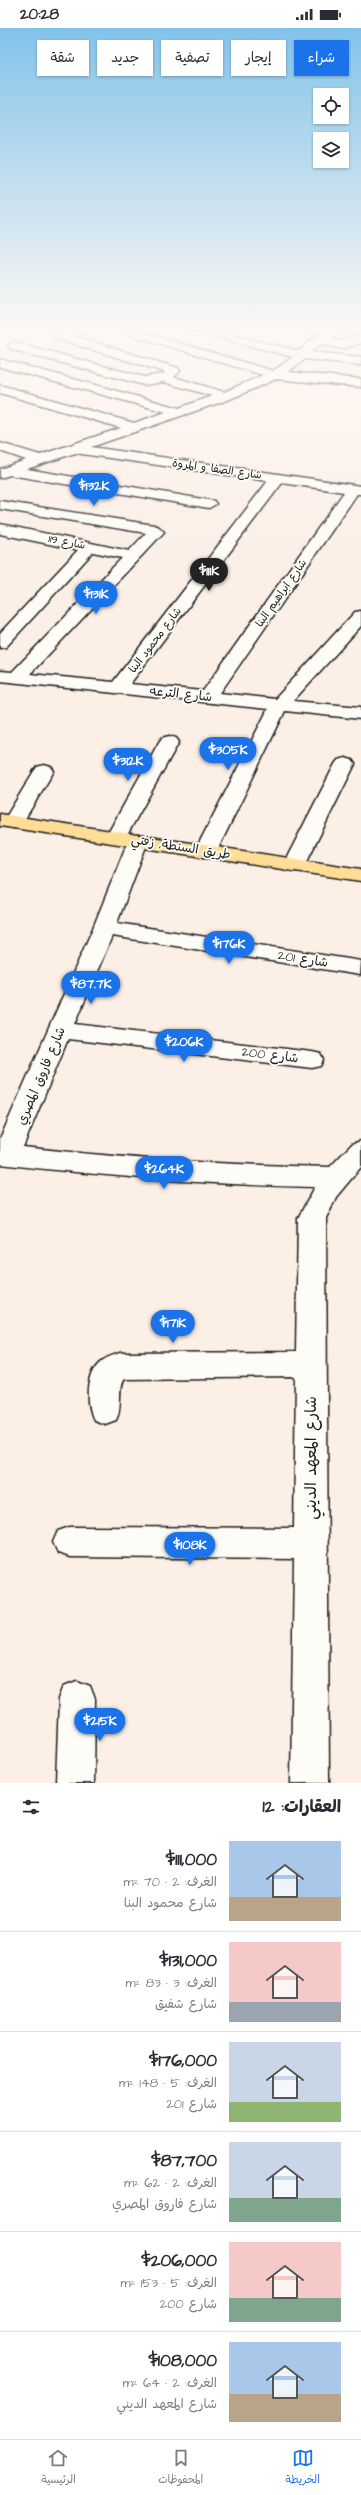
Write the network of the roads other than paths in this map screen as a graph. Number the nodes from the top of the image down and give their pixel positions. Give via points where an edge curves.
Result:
1 (67, 408) edge
2 (165, 408) edge
3 (192, 408) edge
4 (180, 412) junction
5 (134, 427) junction
6 (0, 447) edge
7 (73, 449) junction
8 (40, 460) junction
9 (5, 473) edge
10 (278, 478) junction
11 (357, 489) edge
12 (209, 504) dead end
13 (0, 505) edge
14 (0, 529) edge
15 (90, 546) junction
16 (133, 556) junction
17 (361, 616) edge
18 (0, 643) edge
19 (8, 677) edge
20 (118, 688) junction
21 (208, 697) junction
22 (279, 705) junction
23 (361, 713) edge
24 (169, 742) dead end
25 (346, 764) dead end
26 (44, 771) dead end
27 (6, 821) edge
28 (127, 839) junction
29 (206, 851) junction
30 (294, 864) junction
31 (361, 875) edge
32 (104, 928) junction
33 (360, 968) edge
34 (61, 1030) junction
35 (312, 1060) dead end
36 (3, 1154) edge
37 (360, 1154) edge
38 (334, 1177) junction
39 (311, 1364) junction
40 (105, 1411) dead end
41 (70, 1542) dead end
42 (311, 1544) junction
43 (77, 1699) dead end
44 (75, 1783) edge
45 (310, 1783) edge

1 - 5 street
2 - 4 street
3 - 4 street
4 - 5 street
5 - 7 street
6 - 8 street
7 - 8 street
7 - 10 street, شارع الصفا و المروة
8 - 9 street
9 - 12 street
10 - 11 street, شارع الصفا و المروة
10 - 20 street, شارع محمود البنا
11 - 21 street, شارع ابراهيم البنا
13 - 16 street via 154,530 155,533
14 - 15 street, شارع 119
15 - 16 street, شارع 119
15 - 18 street
16 - 19 street
17 - 22 street
19 - 20 street, شارع الترعه
20 - 21 street, شارع الترعه
21 - 22 street, شارع الترعه
22 - 23 street, شارع الترعه
22 - 29 street
24 - 28 street, شارع فاروق المصري
25 - 30 street
26 - 27 street
27 - 28 main road, طريق السنطة, زفتي
28 - 29 main road, طريق السنطة, زفتي
28 - 32 street, شارع فاروق المصري
29 - 30 main road, طريق السنطة, زفتي
30 - 31 main road, طريق السنطة, زفتي
32 - 33 street, شارع 201
32 - 34 street, شارع فاروق المصري
34 - 35 street, شارع 200
34 - 36 street, شارع فاروق المصري
36 - 38 street via 114,1167 215,1174
37 - 38 street, شارع المعهد الديني
38 - 39 street, شارع المعهد الديني via 320,1197 312,1218
39 - 40 street via 120,1366 107,1376
39 - 42 street, شارع المعهد الديني
41 - 42 street
42 - 45 street, شارع المعهد الديني
43 - 44 street

